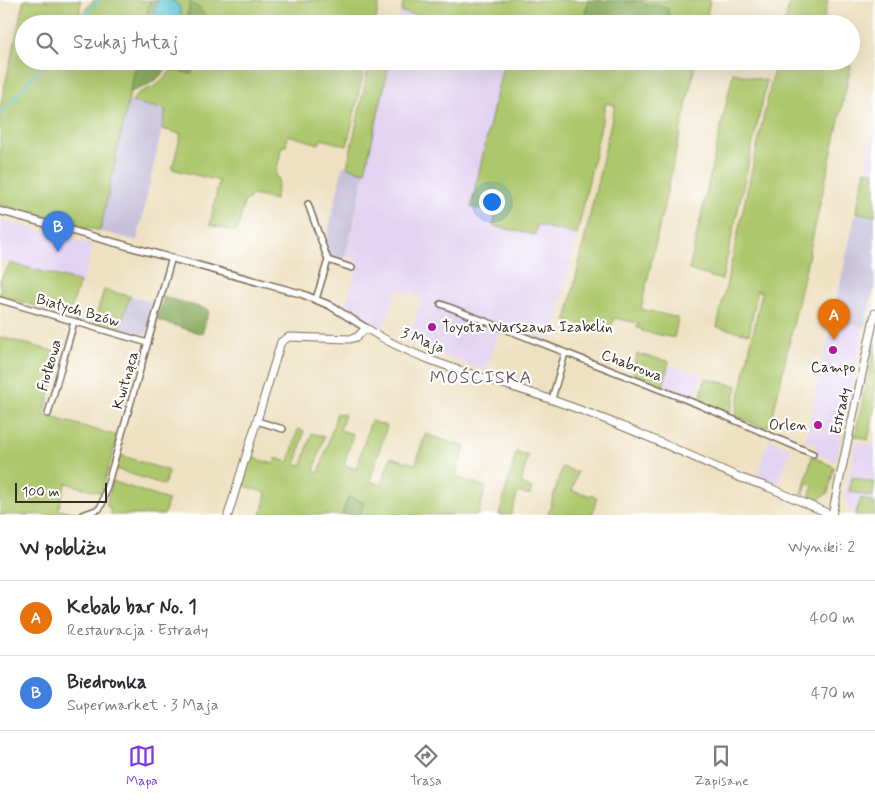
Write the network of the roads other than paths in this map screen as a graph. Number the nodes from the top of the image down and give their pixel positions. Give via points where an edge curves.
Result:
1 (308, 204) dead end
2 (0, 211) edge
3 (172, 257) junction
4 (328, 260) junction
5 (352, 268) dead end
6 (316, 299) junction
7 (0, 300) edge
8 (441, 304) dead end
9 (875, 313) edge
10 (74, 322) junction
11 (366, 328) junction
12 (148, 343) junction
13 (565, 353) junction
14 (552, 399) junction
15 (48, 414) dead end
16 (257, 421) junction
17 (283, 429) dead end
18 (813, 454) dead end
19 (84, 514) edge
20 (228, 515) edge
21 (832, 515) edge

1 - 4 street
2 - 3 street, 3 Maja
3 - 6 street, 3 Maja
3 - 12 street, Kwitnąca
4 - 5 street
4 - 6 street
6 - 11 street, 3 Maja
7 - 10 street, Białych Bzów
8 - 13 street, Chabrowa
9 - 21 main road, Estrady
10 - 12 street, Białych Bzów
10 - 15 street, Fiołkowa
11 - 14 main road, 3 Maja via 417,355
11 - 16 main road via 358,337 349,339 292,337 283,340
12 - 19 street, Kwitnąca via 102,504 99,509
13 - 14 street
13 - 18 street, Chabrowa via 697,404
14 - 21 main road, 3 Maja
16 - 17 street
16 - 20 main road

